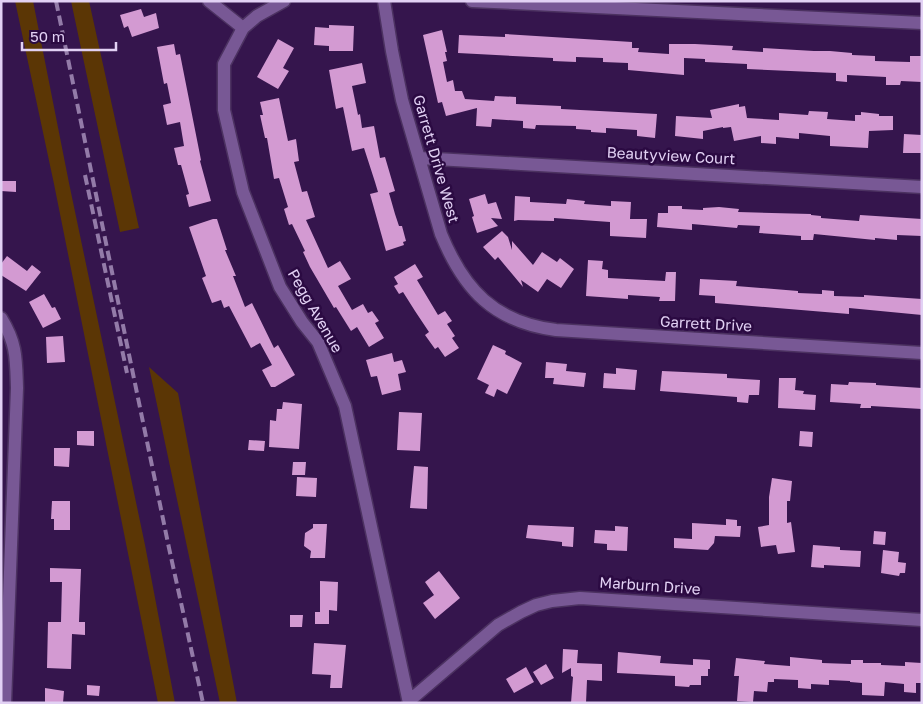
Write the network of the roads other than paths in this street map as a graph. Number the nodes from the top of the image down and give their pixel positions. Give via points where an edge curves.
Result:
1 (209, 1) edge
2 (284, 1) edge
3 (384, 1) edge
4 (472, 1) edge
5 (662, 6) edge
6 (922, 23) edge
7 (243, 28) junction
8 (419, 158) junction
9 (922, 186) edge
10 (494, 307) joint
11 (1, 318) edge
12 (922, 353) edge
13 (922, 620) edge
14 (409, 702) edge
15 (4, 703) edge

1 - 7 street
2 - 7 street
3 - 8 street, Garrett Drive West via 402,100
4 - 5 street
5 - 6 street
7 - 14 street, Pegg Avenue via 224,64 224,110 243,192 280,287 318,342 345,406
8 - 9 street, Beautyview Court
8 - 10 street, Garrett Drive West via 440,234 449,254 470,286
10 - 12 street, Garrett Drive via 523,323 556,330
11 - 15 street via 16,352 17,388
13 - 14 street, Marburn Drive via 580,598 552,601 536,605 498,625

